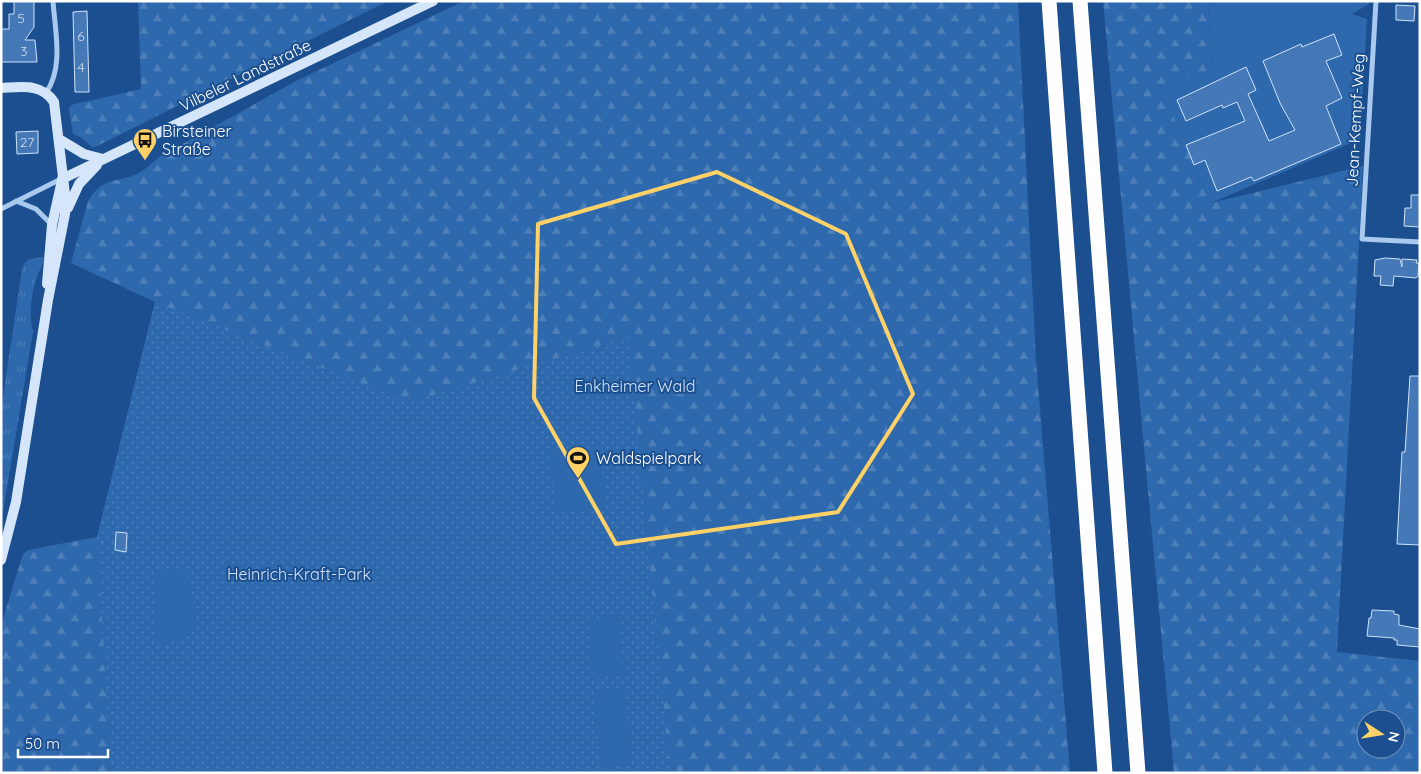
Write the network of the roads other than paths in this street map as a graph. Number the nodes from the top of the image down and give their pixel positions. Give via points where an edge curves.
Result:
1 (53, 1) edge
2 (433, 1) edge
3 (1049, 1) edge
4 (1080, 1) edge
5 (1376, 1) edge
6 (1, 88) edge
7 (46, 93) junction
8 (59, 138) junction
9 (103, 159) junction
10 (62, 179) junction
11 (16, 201) junction
12 (1, 208) edge
13 (65, 214) junction
14 (52, 225) junction
15 (1420, 242) edge
16 (48, 300) junction
17 (1, 560) edge
18 (1105, 773) edge
19 (1138, 773) edge

1 - 7 street via 56,67
2 - 9 main road, Vilbeler Landstraße
3 - 18 highway
4 - 19 highway
5 - 15 street, Jean-Kempf-Weg via 1362,239
6 - 7 main road via 29,87
7 - 8 main road via 54,102
8 - 9 main road via 78,152
8 - 10 main road
9 - 10 main road, Vilbeler Landstraße
9 - 13 main road via 79,184
10 - 11 street, Vilbeler Landstraße
10 - 13 main road
10 - 14 main road
11 - 12 street, Vilbeler Landstraße
11 - 14 street via 36,209
13 - 16 main road
14 - 16 main road via 47,267
16 - 17 main road via 16,502

